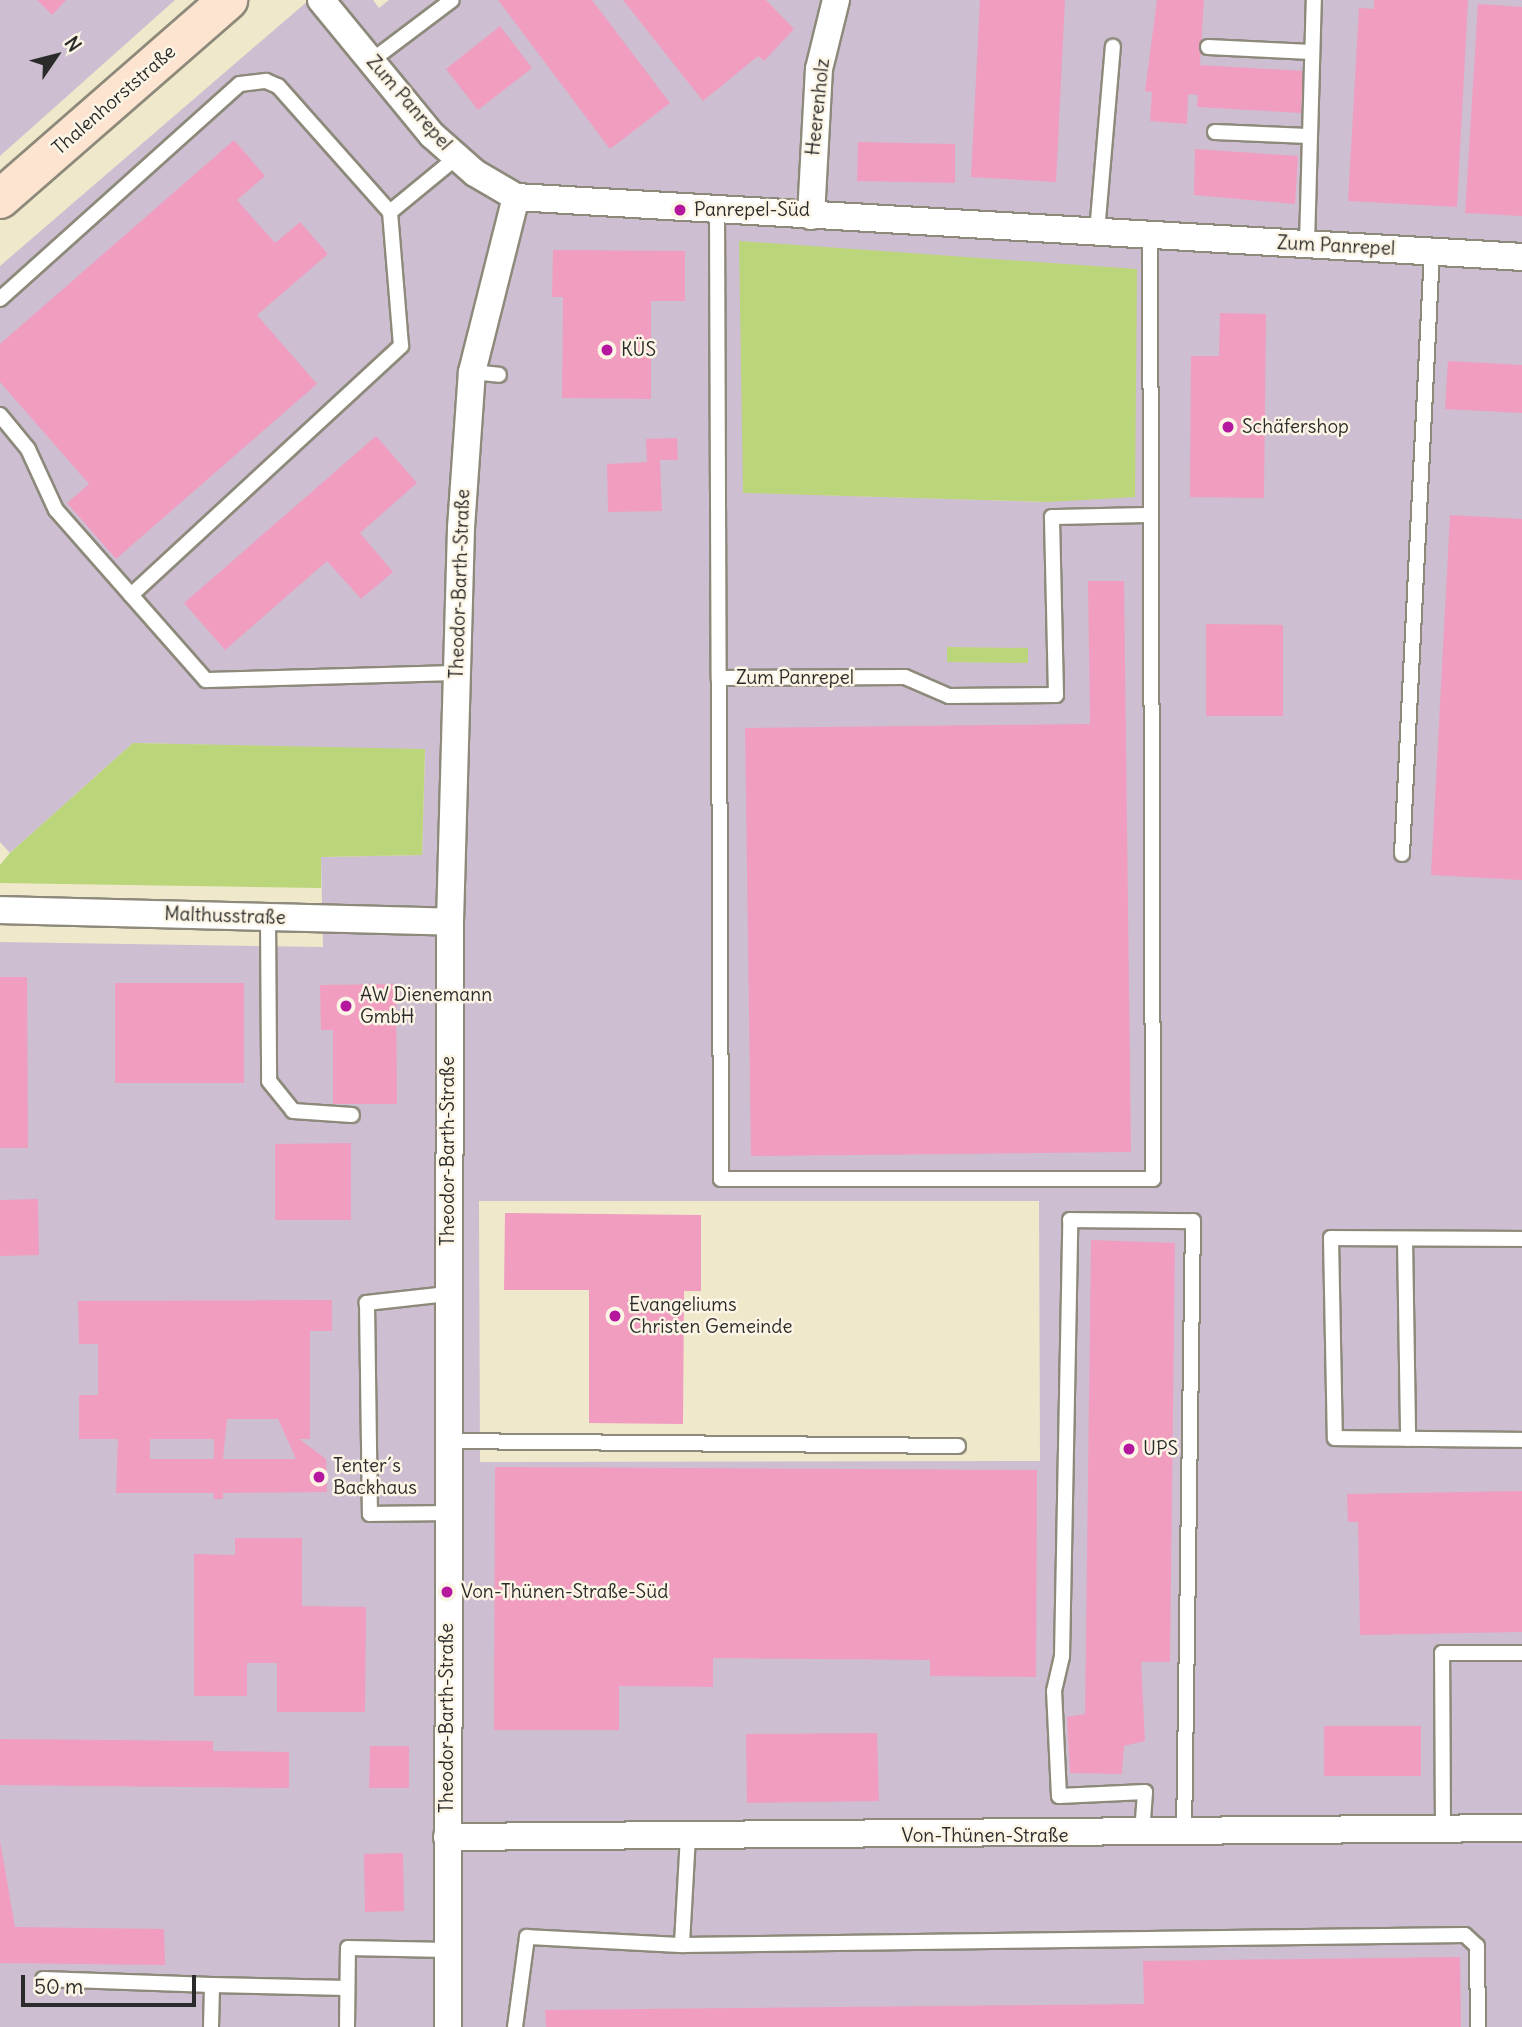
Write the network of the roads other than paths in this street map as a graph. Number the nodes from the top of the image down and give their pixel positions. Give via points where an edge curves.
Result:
1 (228, 0) edge
2 (321, 0) edge
3 (452, 0) edge
4 (836, 0) edge
5 (1314, 0) edge
6 (1113, 47) dead end
7 (1208, 47) dead end
8 (1311, 52) junction
9 (371, 61) junction
10 (1216, 132) dead end
11 (1308, 136) junction
12 (457, 157) junction
13 (516, 197) junction
14 (0, 199) edge
15 (717, 211) junction
16 (390, 212) junction
17 (811, 216) junction
18 (1097, 232) junction
19 (1150, 235) junction
20 (1307, 244) junction
21 (1432, 252) junction
22 (1522, 257) edge
23 (0, 299) edge
24 (472, 372) junction
25 (499, 375) dead end
26 (0, 415) edge
27 (1151, 515) junction
28 (131, 595) junction
29 (457, 673) junction
30 (719, 678) junction
31 (1402, 854) dead end
32 (0, 910) edge
33 (268, 918) junction
34 (450, 922) junction
35 (352, 1115) dead end
36 (1405, 1238) junction
37 (1522, 1239) edge
38 (447, 1294) junction
39 (1408, 1439) junction
40 (1522, 1440) edge
41 (447, 1441) junction
42 (957, 1446) dead end
43 (447, 1513) junction
44 (1522, 1653) edge
45 (1522, 1828) edge
46 (1443, 1830) junction
47 (688, 1836) junction
48 (1142, 1836) junction
49 (1185, 1836) junction
50 (447, 1837) junction
51 (682, 1945) junction
52 (447, 1950) junction
53 (43, 1979) dead end
54 (212, 1984) junction
55 (347, 1988) junction
56 (212, 2027) edge
57 (347, 2027) edge
58 (448, 2027) edge
59 (515, 2027) edge
60 (1478, 2027) edge

1 - 14 main road, Thalenhorststraße
2 - 9 street, Zum Panrepel
3 - 9 lane
4 - 17 street, Heerenholz via 819,69
5 - 8 lane
6 - 18 lane
7 - 8 lane
8 - 11 lane
9 - 12 street, Zum Panrepel
10 - 11 lane
11 - 20 lane
12 - 13 street, Zum Panrepel
12 - 16 lane
13 - 15 street, Zum Panrepel
13 - 24 street, Theodor-Barth-Straße
15 - 17 street, Zum Panrepel
15 - 30 lane, Zum Panrepel
16 - 23 lane via 278,86 240,83
16 - 28 lane via 401,346
17 - 18 street, Zum Panrepel
18 - 19 street, Zum Panrepel
19 - 20 street, Zum Panrepel
19 - 27 lane
20 - 21 street, Zum Panrepel
21 - 22 street, Zum Panrepel
21 - 31 lane
24 - 25 lane
24 - 29 street, Theodor-Barth-Straße
26 - 28 lane via 28,449 56,510
27 - 30 lane, Zum Panrepel via 1052,517 1056,695 949,696 905,677
27 - 30 lane via 1153,1179 721,1179
28 - 29 lane via 206,680
29 - 34 street, Theodor-Barth-Straße
32 - 33 street, Malthusstraße
33 - 34 street, Malthusstraße
33 - 35 lane via 269,1081 293,1111
34 - 38 street, Theodor-Barth-Straße
36 - 37 lane
36 - 39 lane
36 - 39 lane via 1331,1238 1335,1438
38 - 41 street, Theodor-Barth-Straße
38 - 43 lane via 367,1303 370,1514
39 - 40 lane
41 - 42 lane
41 - 43 street, Theodor-Barth-Straße
43 - 50 street, Theodor-Barth-Straße
44 - 46 lane via 1442,1653
45 - 46 street, Von-Thünen-Straße
46 - 49 street, Von-Thünen-Straße
47 - 48 street, Von-Thünen-Straße
47 - 50 street, Von-Thünen-Straße
47 - 51 lane
48 - 49 street, Von-Thünen-Straße
48 - 49 lane via 1145,1792 1059,1796 1054,1691 1062,1657 1070,1220 1193,1221
50 - 52 street, Theodor-Barth-Straße
51 - 59 lane via 527,1937
51 - 60 lane via 1465,1935 1477,1946
52 - 55 lane via 348,1948
52 - 58 street, Theodor-Barth-Straße
53 - 54 lane
54 - 55 lane
54 - 56 lane
55 - 57 lane

